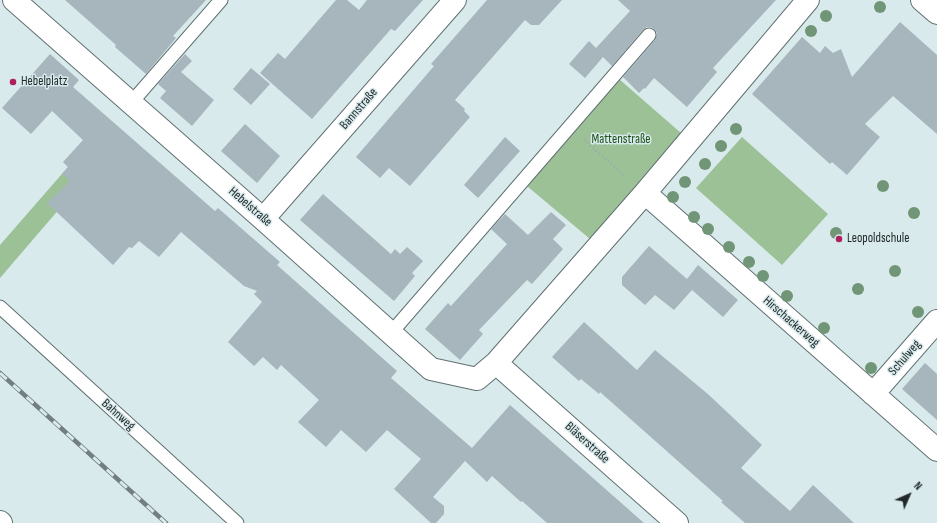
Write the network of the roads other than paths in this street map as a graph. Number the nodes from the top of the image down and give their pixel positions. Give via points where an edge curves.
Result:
1 (14, 0) edge
2 (220, 0) edge
3 (455, 0) edge
4 (808, 0) edge
5 (922, 0) edge
6 (937, 13) edge
7 (649, 35) dead end
8 (131, 103) junction
9 (645, 193) junction
10 (263, 219) junction
11 (0, 307) edge
12 (937, 321) edge
13 (391, 333) junction
14 (496, 363) junction
15 (873, 394) junction
16 (937, 450) edge
17 (237, 523) edge
18 (677, 523) edge

1 - 8 street, Hebelstraße
2 - 8 lane
3 - 10 street, Bannstraße
4 - 9 street
5 - 6 street
7 - 13 lane
8 - 10 street, Hebelstraße
9 - 14 street
9 - 15 street, Hirschackerweg
10 - 13 street, Hebelstraße
11 - 17 lane, Bahnweg
12 - 15 street, Schulweg
13 - 14 street, Hebelstraße via 431,369 477,379
14 - 18 street, Bläserstraße
15 - 16 street, Hirschackerweg

